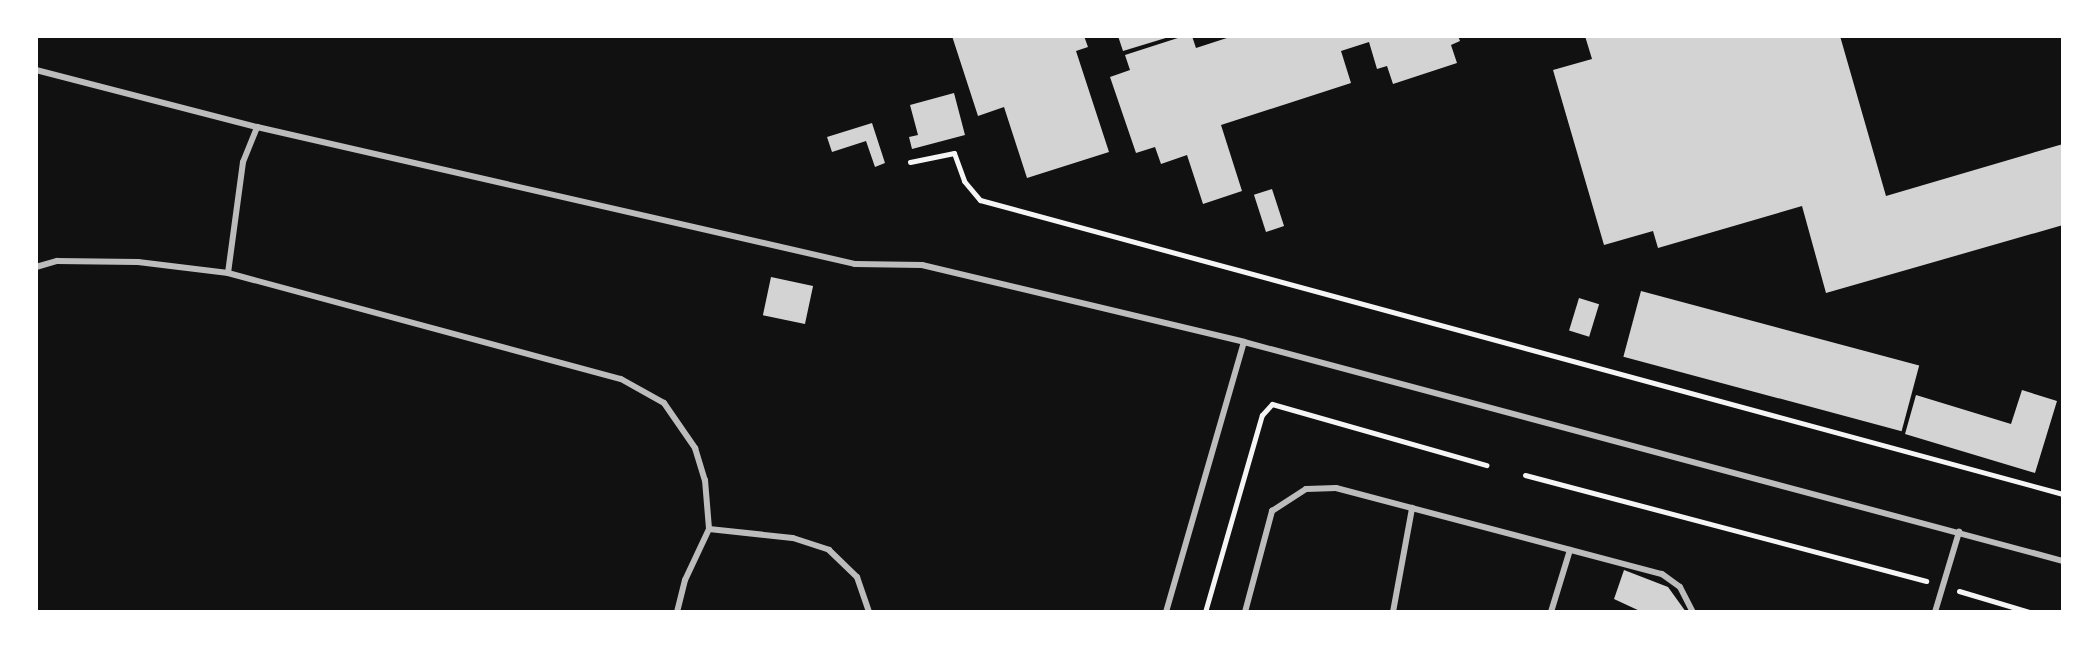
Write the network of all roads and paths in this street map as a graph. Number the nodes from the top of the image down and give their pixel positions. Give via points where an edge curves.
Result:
1 (36, 70) edge
2 (257, 127) junction
3 (910, 162) dead end
4 (36, 267) edge
5 (228, 273) junction
6 (1244, 342) junction
7 (1525, 475) dead end
8 (2063, 494) edge
9 (1412, 508) junction
10 (709, 529) junction
11 (1959, 532) junction
12 (1570, 550) junction
13 (2063, 561) edge
14 (1926, 581) dead end
15 (1943, 586) junction
16 (677, 612) edge
17 (869, 612) edge
18 (1166, 612) edge
19 (1245, 612) edge
20 (1393, 612) edge
21 (1551, 612) edge
22 (1693, 612) edge
23 (1935, 612) edge
24 (2029, 612) edge

1 - 2 lane
2 - 5 lane via 243,162
2 - 6 lane via 855,264 922,265
3 - 8 path via 954,153 964,181 980,200
4 - 5 lane via 57,261 138,262
5 - 10 lane via 621,379 664,403 695,448
6 - 11 lane
6 - 18 lane
7 - 14 path
9 - 12 lane
9 - 19 lane via 1336,488 1306,489 1287,498 1272,511
9 - 20 lane
10 - 16 lane via 685,580
10 - 17 lane via 793,538 829,550 857,577
11 - 13 lane
11 - 15 lane
12 - 21 lane
12 - 22 lane via 1662,574 1680,587
15 - 23 lane
15 - 24 path

